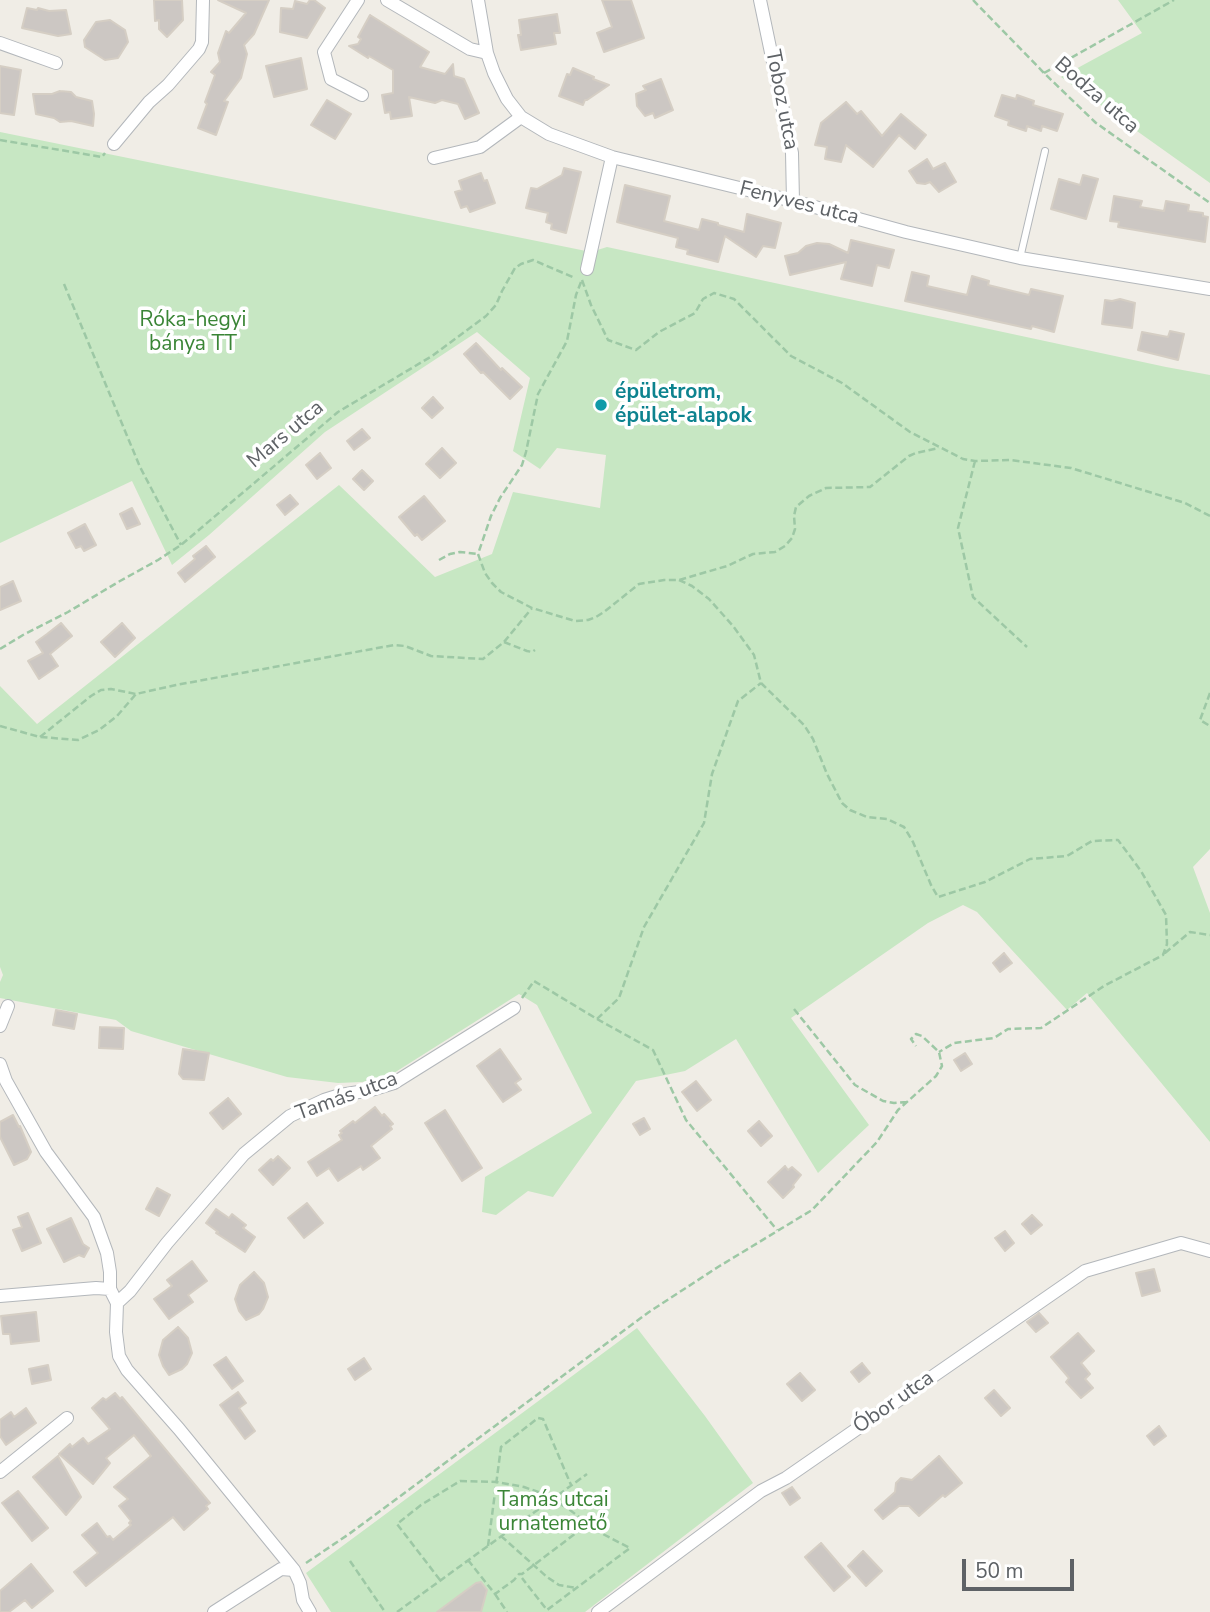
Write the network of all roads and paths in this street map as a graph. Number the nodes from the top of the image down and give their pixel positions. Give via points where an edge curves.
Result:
1 (203, 0) edge
2 (358, 0) edge
3 (387, 0) edge
4 (478, 0) edge
5 (760, 0) edge
6 (973, 0) edge
7 (1174, 0) edge
8 (0, 43) edge
9 (487, 53) junction
10 (56, 63) dead end
11 (1044, 73) junction
12 (362, 95) dead end
13 (521, 117) junction
14 (0, 140) edge
15 (114, 144) joint
16 (1045, 151) dead end
17 (612, 157) junction
18 (434, 158) dead end
19 (793, 201) junction
20 (1210, 203) edge
21 (1020, 258) junction
22 (584, 274) junction
23 (64, 284) dead end
24 (1210, 289) edge
25 (939, 448) junction
26 (975, 461) junction
27 (1210, 516) edge
28 (181, 545) junction
29 (478, 554) junction
30 (439, 559) dead end
31 (679, 580) junction
32 (532, 608) junction
33 (504, 642) junction
34 (1027, 647) dead end
35 (0, 649) edge
36 (536, 650) dead end
37 (761, 683) junction
38 (1210, 693) edge
39 (136, 694) junction
40 (0, 726) edge
41 (1210, 726) edge
42 (40, 737) junction
43 (1210, 935) edge
44 (1163, 955) junction
45 (8, 1006) dead end
46 (514, 1008) joint
47 (794, 1009) dead end
48 (597, 1019) junction
49 (0, 1026) edge
50 (916, 1046) dead end
51 (939, 1052) junction
52 (0, 1064) edge
53 (907, 1102) junction
54 (777, 1230) junction
55 (1210, 1251) edge
56 (110, 1289) junction
57 (0, 1296) edge
58 (117, 1303) junction
59 (67, 1418) dead end
60 (0, 1472) edge
61 (587, 1474) dead end
62 (497, 1482) junction
63 (570, 1485) junction
64 (552, 1499) junction
65 (609, 1508) dead end
66 (588, 1524) junction
67 (501, 1536) junction
68 (488, 1546) junction
69 (468, 1560) junction
70 (350, 1561) dead end
71 (534, 1565) junction
72 (294, 1570) junction
73 (522, 1576) junction
74 (440, 1580) junction
75 (576, 1588) junction
76 (495, 1594) junction
77 (214, 1612) edge
78 (310, 1612) edge
79 (385, 1612) edge
80 (397, 1612) edge
81 (507, 1612) edge
82 (598, 1612) edge

1 - 15 street via 199,49
2 - 12 street via 324,51 331,79
3 - 9 street via 470,49
4 - 9 street, Fenyves utca
5 - 19 street, Toboz utca via 792,153
6 - 11 path, Bodza utca
7 - 11 path
8 - 10 street
9 - 13 street, Fenyves utca via 507,99
11 - 20 path, Bodza utca via 1096,123
13 - 17 street, Fenyves utca via 549,134
13 - 18 street via 480,147
14 - 15 path via 102,157
16 - 21 lane
17 - 19 street, Fenyves utca
17 - 22 street
19 - 21 street, Fenyves utca
21 - 24 street, Fenyves utca
22 - 25 path via 591,305 608,340 636,351 659,332 695,313 703,299 714,293 734,299 791,356 842,383
22 - 28 path, Mars utca via 533,260 515,268 486,316 432,356 338,412
22 - 29 path via 567,341 538,394 522,465 491,516
23 - 28 path via 140,467
25 - 26 path
25 - 31 path via 916,453 870,487 826,488 809,496 796,507 792,538 775,552 753,554
26 - 27 path via 1010,460 1071,468 1185,503
26 - 34 path via 958,528 974,597
28 - 35 path, Mars utca
29 - 30 path via 460,552
29 - 32 path via 485,573 501,592
31 - 32 path via 639,584 588,620 575,621
31 - 37 path via 709,599 733,626 754,655
32 - 33 path
33 - 36 path
33 - 39 path via 483,659 431,656 394,645
37 - 44 path via 804,725 842,803 867,817 904,827 938,897 985,882 1030,859 1067,856 1092,841 1118,841 1166,915
37 - 48 path via 738,701 712,774 704,823 644,927 619,998
38 - 41 path via 1200,720
39 - 42 path via 101,690
39 - 42 path via 117,716 78,740
40 - 42 path
43 - 44 path via 1190,932
44 - 51 path via 1104,986 1041,1028 1008,1029 994,1038 954,1043
45 - 49 street
46 - 48 path via 534,981
46 - 58 street, Tamás utca via 394,1083 340,1095 290,1116 244,1154
47 - 53 path via 855,1085 883,1101
48 - 54 path via 653,1051 686,1120
50 - 51 path via 911,1039 916,1034
51 - 53 path via 942,1066 936,1076
52 - 56 street via 46,1152 94,1217 107,1253
53 - 54 path via 877,1142 813,1210
54 - 72 path via 649,1312
55 - 82 street, Óbor utca via 1181,1243 1085,1270 761,1491
56 - 57 street
56 - 58 street
58 - 72 street via 116,1344 127,1370
59 - 60 street
61 - 63 path
62 - 63 path via 501,1447 538,1418 543,1419
62 - 64 path
62 - 68 path
62 - 74 path via 460,1481 397,1524
63 - 64 path
64 - 66 path
64 - 67 path
65 - 66 path
66 - 71 path
66 - 75 path via 630,1548
67 - 68 path
67 - 71 path
68 - 69 path
69 - 74 path
69 - 76 path
70 - 79 path
71 - 73 path
71 - 75 path via 559,1585
72 - 77 street via 281,1569
72 - 78 street
73 - 75 path via 547,1610
73 - 76 path
74 - 80 path
76 - 81 path

